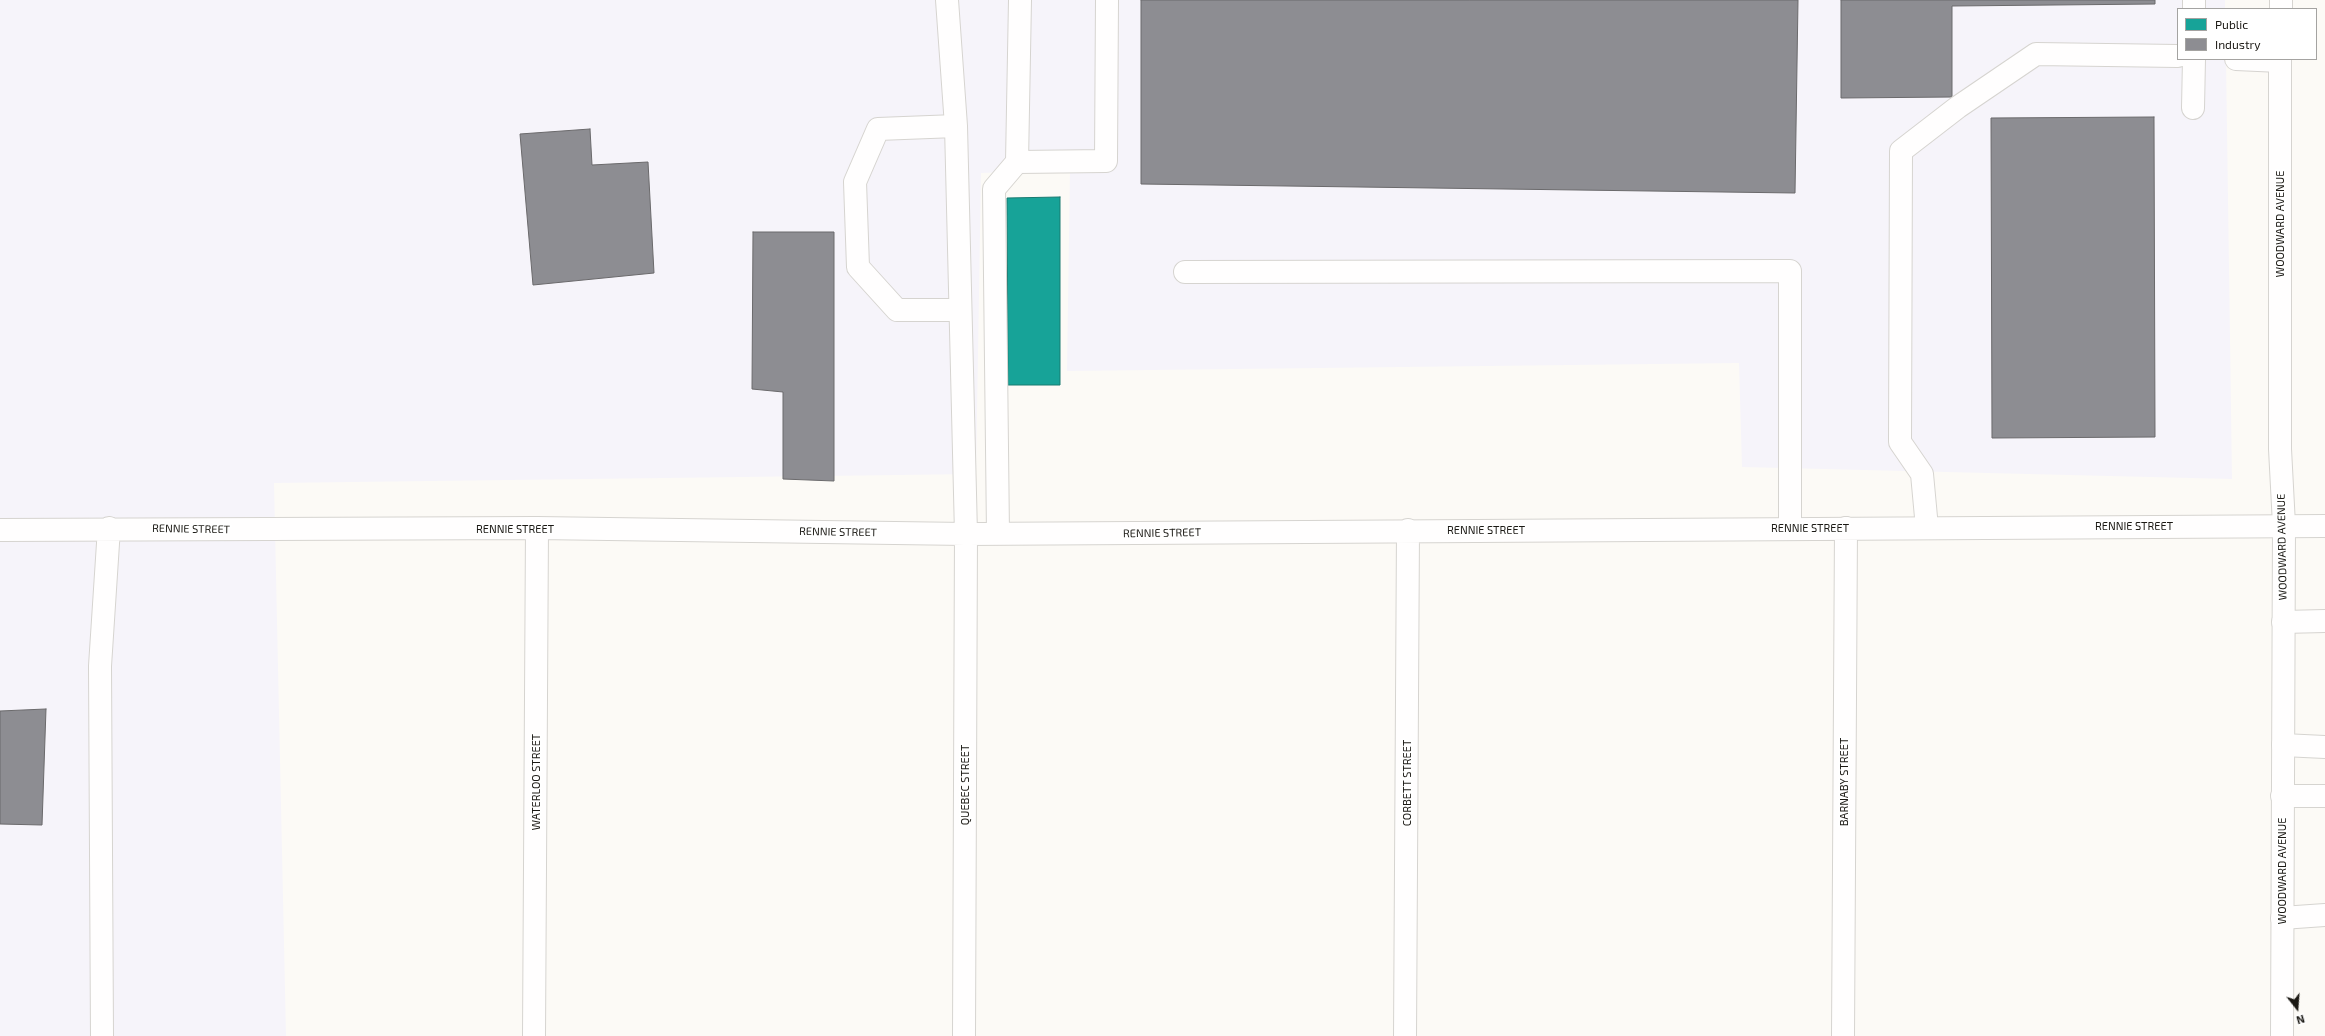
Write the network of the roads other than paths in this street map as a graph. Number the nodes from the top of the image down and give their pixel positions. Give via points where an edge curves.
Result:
1 (947, 0) edge
2 (1020, 0) edge
3 (1107, 0) edge
4 (2177, 56) edge
5 (2194, 60) edge
6 (2280, 60) edge
7 (2193, 108) dead end
8 (956, 126) junction
9 (1017, 162) junction
10 (1185, 272) dead end
11 (960, 310) junction
12 (2284, 525) junction
13 (2325, 526) edge
14 (109, 528) junction
15 (537, 528) junction
16 (1790, 528) junction
17 (1846, 528) junction
18 (1927, 528) junction
19 (0, 530) edge
20 (1408, 530) junction
21 (966, 534) junction
22 (998, 534) junction
23 (2325, 621) edge
24 (2283, 622) junction
25 (2283, 745) junction
26 (2325, 747) edge
27 (2282, 796) junction
28 (2325, 796) edge
29 (2325, 915) edge
30 (2282, 918) junction
31 (102, 1036) edge
32 (534, 1036) edge
33 (964, 1036) edge
34 (1405, 1036) edge
35 (1843, 1036) edge
36 (2282, 1036) edge

1 - 8 street, QUEBEC STREET
2 - 9 street
3 - 9 street via 1106,161
4 - 18 street via 2036,54 1958,107 1901,151 1900,442 1922,474
5 - 7 street
6 - 12 street, WOODWARD AVENUE via 2280,449
8 - 11 street, QUEBEC STREET
8 - 11 street via 878,129 855,182 858,267 897,310
9 - 22 street via 994,189
10 - 16 street via 1790,271
11 - 21 street, QUEBEC STREET
12 - 13 street, RENNIE STREET
12 - 18 street, RENNIE STREET
12 - 24 street, WOODWARD AVENUE
14 - 15 street, RENNIE STREET via 305,531
14 - 19 street, RENNIE STREET
14 - 31 street via 100,666
15 - 21 street, RENNIE STREET
15 - 32 street, WATERLOO STREET
16 - 17 street, RENNIE STREET
16 - 20 street, RENNIE STREET
17 - 18 street, RENNIE STREET
17 - 35 street, BARNABY STREET
20 - 22 street, RENNIE STREET
20 - 34 street, CORBETT STREET
21 - 22 street, RENNIE STREET
21 - 33 street, QUEBEC STREET
23 - 24 street
24 - 25 street, WOODWARD AVENUE
25 - 26 street
25 - 27 street, WOODWARD AVENUE
27 - 28 street
27 - 30 street, WOODWARD AVENUE
29 - 30 street
30 - 36 street, WOODWARD AVENUE

